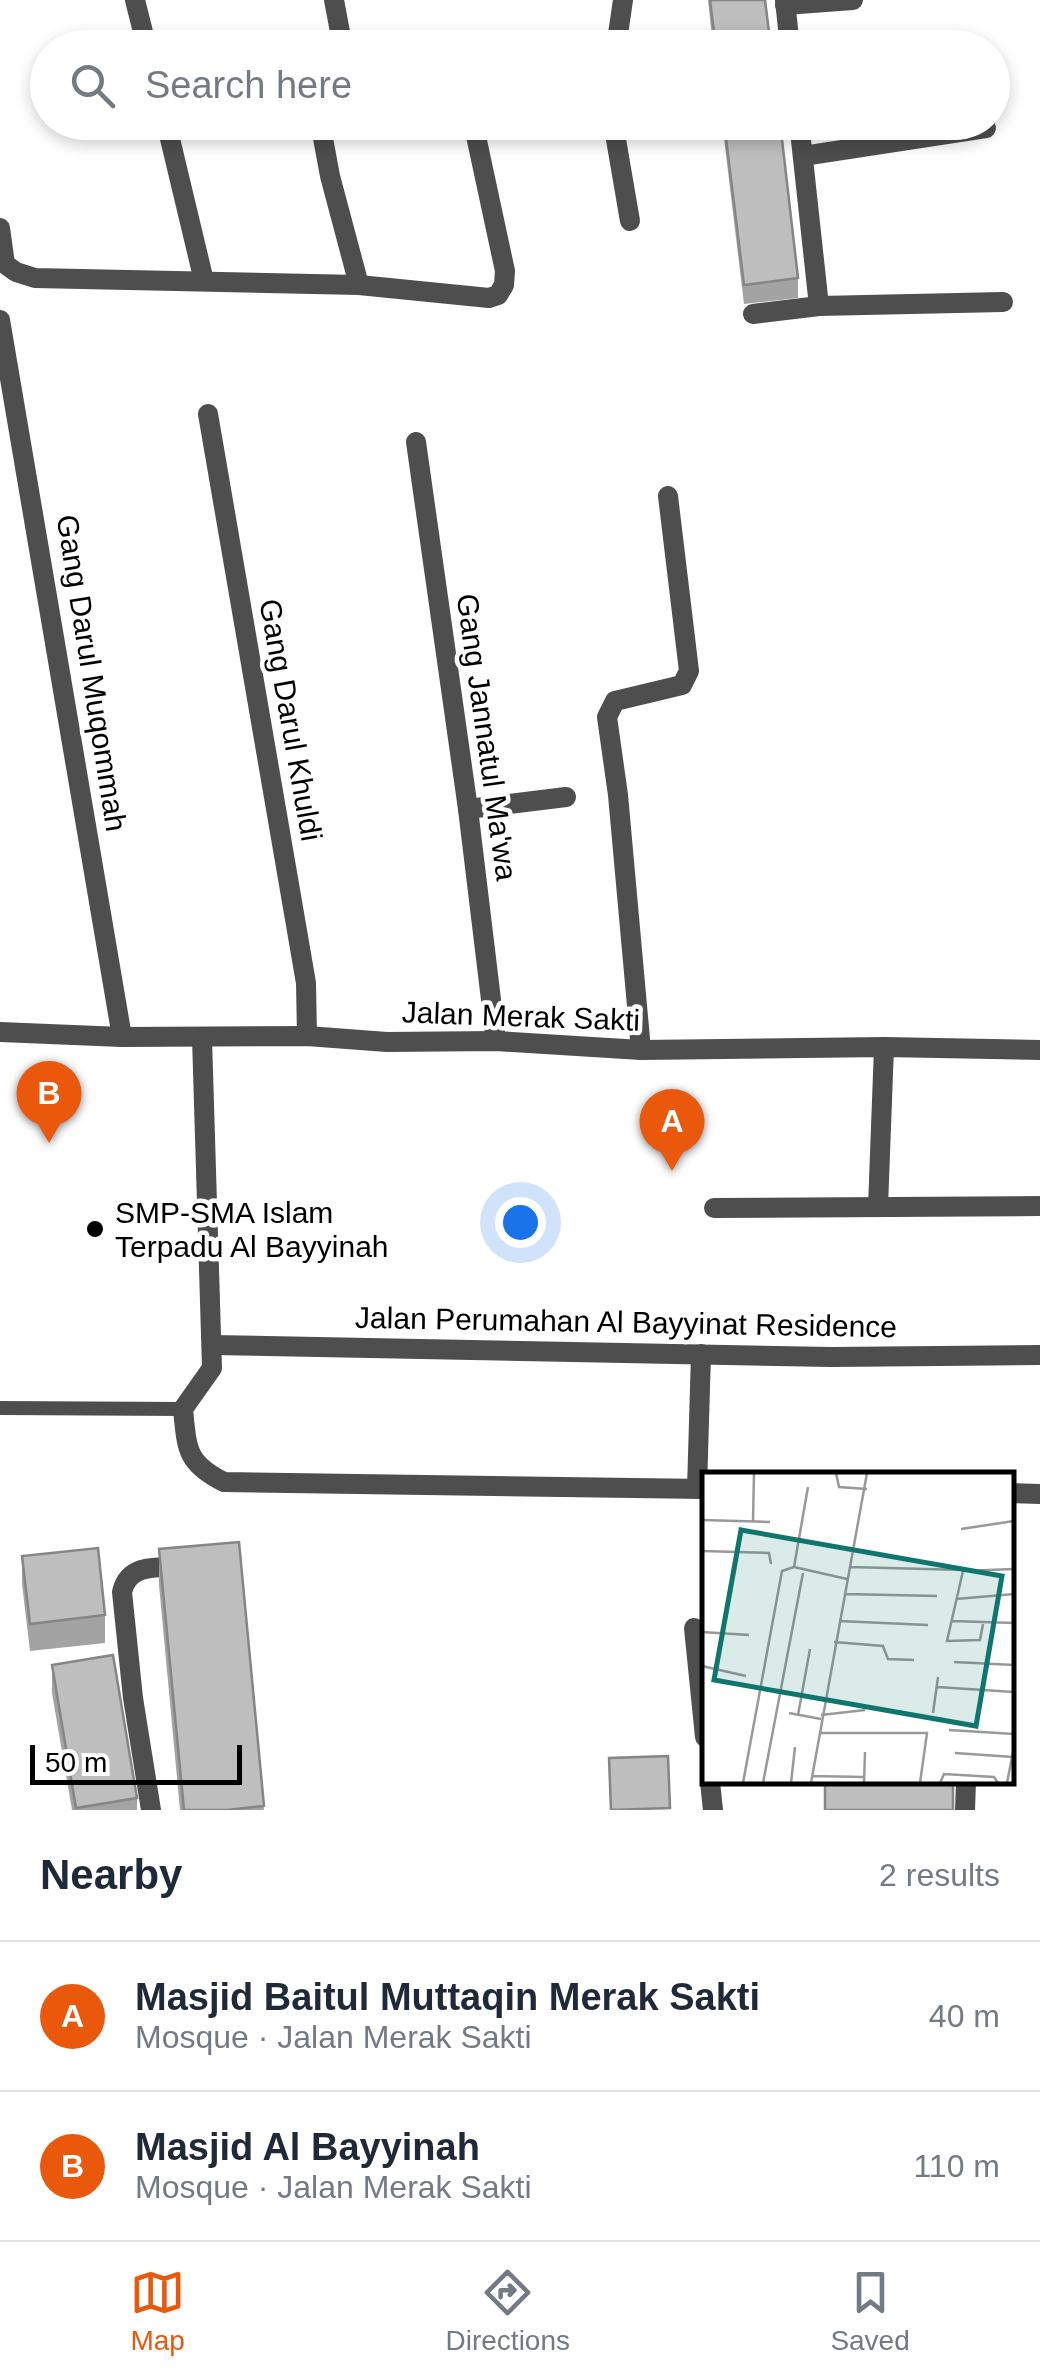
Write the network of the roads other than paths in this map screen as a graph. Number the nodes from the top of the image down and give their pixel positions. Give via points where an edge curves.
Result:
1 (135, 0) edge
2 (334, 0) edge
3 (623, 0) edge
4 (853, 0) edge
5 (785, 3) edge
6 (142, 30) edge
7 (340, 30) edge
8 (619, 30) edge
9 (788, 30) edge
10 (170, 140) edge
11 (323, 140) edge
12 (476, 140) edge
13 (616, 140) edge
14 (802, 140) edge
15 (908, 140) edge
16 (804, 156) junction
17 (630, 221) dead end
18 (0, 228) edge
19 (3, 270) edge
20 (204, 281) junction
21 (359, 286) junction
22 (1003, 302) dead end
23 (819, 306) junction
24 (753, 314) dead end
25 (0, 320) edge
26 (208, 414) dead end
27 (416, 442) dead end
28 (668, 496) dead end
29 (566, 796) dead end
30 (468, 808) junction
31 (0, 1032) edge
32 (307, 1036) junction
33 (122, 1037) junction
34 (202, 1038) junction
35 (496, 1042) junction
36 (884, 1047) junction
37 (641, 1050) junction
38 (1040, 1050) edge
39 (1040, 1206) edge
40 (878, 1207) junction
41 (714, 1208) dead end
42 (212, 1345) junction
43 (701, 1354) junction
44 (1040, 1355) edge
45 (0, 1408) edge
46 (183, 1409) junction
47 (701, 1489) edge
48 (190, 1566) edge
49 (694, 1628) dead end
50 (702, 1707) edge
51 (710, 1785) edge
52 (966, 1785) edge
53 (151, 1810) edge
54 (713, 1810) edge
55 (965, 1810) edge

1 - 6 street
2 - 7 street
3 - 8 street
4 - 5 street
5 - 9 street
10 - 20 street
11 - 21 street
12 - 21 street via 505,271 498,295
13 - 17 street
14 - 16 street
15 - 16 street
16 - 23 street
18 - 19 street
19 - 20 street via 35,278
20 - 21 street
22 - 23 street
23 - 24 street
25 - 33 street, Gang Darul Muqommah
26 - 32 street, Gang Darul Khuldi via 306,984
27 - 30 street, Gang Jannatul Ma'wa
28 - 37 street via 688,671 682,685 615,701 607,717
29 - 30 street
30 - 35 street, Gang Jannatul Ma'wa
31 - 33 street, Jalan Merak Sakti
32 - 34 street, Jalan Merak Sakti
32 - 35 street, Jalan Merak Sakti
33 - 34 street, Jalan Merak Sakti
34 - 42 street
35 - 37 street, Jalan Merak Sakti
36 - 37 street, Jalan Merak Sakti
36 - 38 street, Jalan Merak Sakti
36 - 40 street
39 - 40 street
40 - 41 street
42 - 43 street, Jalan Perumahan Al Bayyinat Residence
42 - 46 street via 212,1368
43 - 44 street, Jalan Perumahan Al Bayyinat Residence
43 - 47 street
45 - 46 lane
46 - 47 street via 186,1445 200,1470 224,1482
48 - 53 street via 136,1570 122,1592
49 - 50 street
51 - 54 street
52 - 55 street

